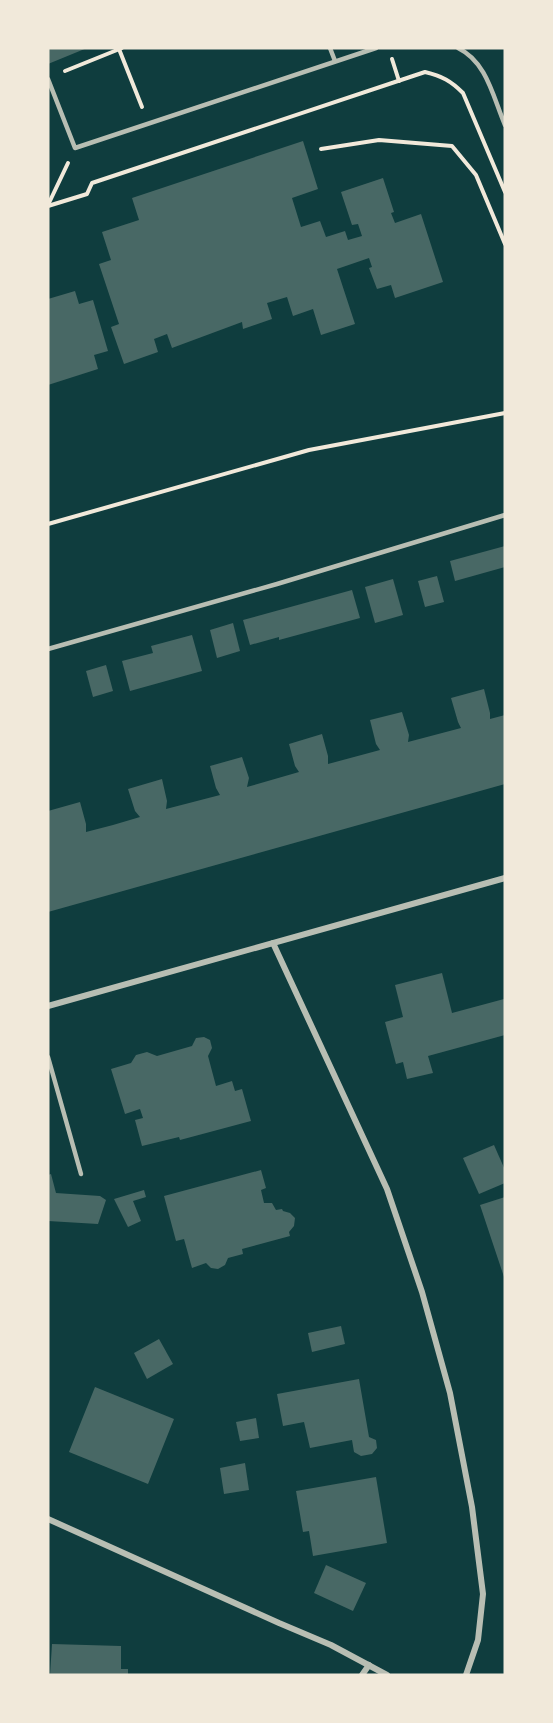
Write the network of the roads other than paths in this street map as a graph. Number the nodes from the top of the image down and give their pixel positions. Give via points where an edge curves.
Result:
1 (330, 48) edge
2 (376, 48) edge
3 (458, 48) edge
4 (335, 61) junction
5 (48, 79) edge
6 (505, 125) edge
7 (505, 515) edge
8 (48, 649) edge
9 (505, 878) edge
10 (273, 943) junction
11 (48, 1006) edge
12 (48, 1057) edge
13 (81, 1174) dead end
14 (48, 1519) edge
15 (369, 1665) junction
16 (362, 1675) edge
17 (387, 1675) edge
18 (466, 1675) edge

1 - 4 lane
2 - 4 lane
3 - 6 lane via 470,54 484,72
4 - 5 lane via 75,148
7 - 8 lane
9 - 10 street
10 - 11 street
10 - 18 street via 387,1189 422,1292 450,1393 472,1507 483,1594 478,1640
12 - 13 lane
14 - 15 street
15 - 16 street
15 - 17 street

